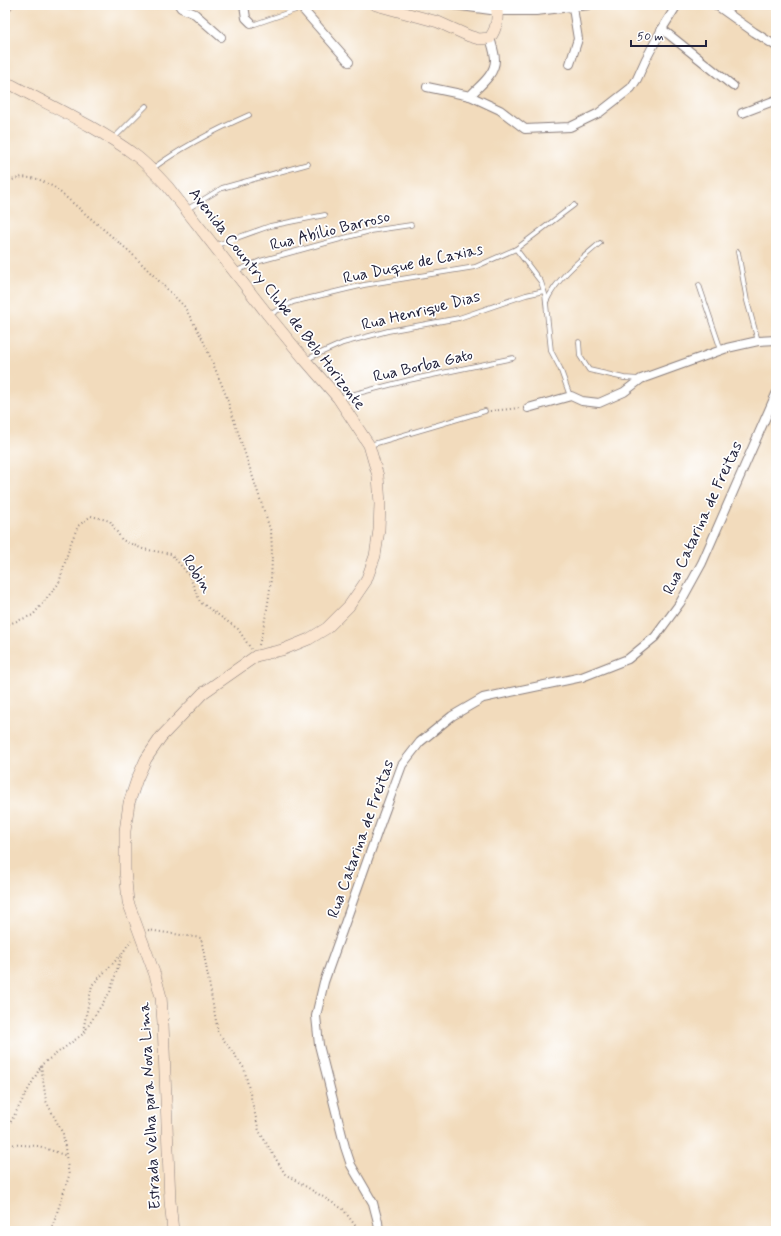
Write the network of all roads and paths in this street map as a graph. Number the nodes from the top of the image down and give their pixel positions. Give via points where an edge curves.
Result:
1 (179, 5) edge
2 (244, 5) edge
3 (310, 5) edge
4 (376, 5) edge
5 (454, 5) edge
6 (589, 5) edge
7 (677, 5) edge
8 (716, 5) edge
9 (301, 7) edge
10 (497, 8) edge
11 (573, 8) junction
12 (251, 23) joint
13 (662, 29) junction
14 (221, 37) dead end
15 (490, 38) junction
16 (776, 46) edge
17 (349, 62) dead end
18 (570, 64) dead end
19 (5, 83) edge
20 (733, 86) dead end
21 (428, 87) dead end
22 (470, 96) junction
23 (776, 100) edge
24 (146, 106) dead end
25 (742, 113) dead end
26 (249, 115) dead end
27 (111, 140) junction
28 (308, 164) dead end
29 (152, 170) junction
30 (5, 182) edge
31 (574, 205) dead end
32 (186, 210) junction
33 (325, 215) dead end
34 (410, 225) dead end
35 (600, 243) dead end
36 (214, 246) junction
37 (516, 249) junction
38 (738, 252) dead end
39 (234, 272) junction
40 (699, 285) dead end
41 (544, 291) junction
42 (546, 302) junction
43 (268, 315) junction
44 (776, 340) edge
45 (579, 342) dead end
46 (758, 342) junction
47 (721, 350) junction
48 (513, 358) dead end
49 (305, 360) junction
50 (641, 379) junction
51 (776, 394) edge
52 (571, 396) junction
53 (338, 398) junction
54 (528, 408) joint
55 (485, 411) joint
56 (369, 446) junction
57 (5, 622) edge
58 (282, 650) joint
59 (256, 656) junction
60 (138, 928) junction
61 (122, 954) junction
62 (83, 1034) junction
63 (41, 1065) junction
64 (5, 1127) edge
65 (5, 1144) edge
66 (66, 1156) junction
67 (51, 1231) edge
68 (173, 1231) edge
69 (359, 1231) edge
70 (379, 1231) edge

1 - 14 street via 195,14
2 - 12 street via 246,18
3 - 9 lane
4 - 15 street via 438,22 479,39
5 - 10 street
6 - 11 street
7 - 13 street
8 - 16 street
9 - 12 lane via 255,24
9 - 17 street
10 - 11 street via 536,11
10 - 15 street via 498,22
11 - 18 street via 578,39
13 - 20 street
13 - 22 street via 638,79 631,88 599,112 570,126 526,129 500,110
15 - 22 street via 496,59 494,69
19 - 27 street, Avenida Country Clube de Belo Horizonte via 12,84
21 - 22 street
23 - 25 street
24 - 27 lane
26 - 29 lane via 171,155
27 - 29 street, Avenida Country Clube de Belo Horizonte via 135,155
28 - 32 lane via 222,188
29 - 32 street, Avenida Country Clube de Belo Horizonte
30 - 59 path via 22,177 38,179 54,187 130,252 184,306 203,340 224,390 271,532 272,581
31 - 37 lane, Rua Duque de Caxias
32 - 36 street, Avenida Country Clube de Belo Horizonte
33 - 36 lane via 270,226
34 - 39 lane, Rua Abílio Barroso via 362,233 260,261
35 - 42 lane via 575,265 550,293
36 - 39 street, Avenida Country Clube de Belo Horizonte
37 - 41 lane via 541,282
37 - 43 lane, Rua Duque de Caxias via 475,267 364,285 293,302
38 - 46 lane
39 - 43 street, Avenida Country Clube de Belo Horizonte
40 - 47 lane
41 - 42 lane
41 - 49 lane, Rua Henrique Dias via 459,318 388,331 343,343
42 - 52 lane via 551,351
43 - 49 street, Avenida Country Clube de Belo Horizonte
44 - 46 street
45 - 50 lane via 580,356 589,370
46 - 47 street
47 - 50 street
48 - 53 lane, Rua Borba Gato
49 - 53 street, Avenida Country Clube de Belo Horizonte
50 - 52 street via 624,392 599,403 582,402
51 - 70 street, Rua Catarina de Freitas via 702,563 680,603 654,637 628,659 582,678 483,698 452,716 420,742 402,765 327,975 316,1016 319,1045 345,1148 351,1165 373,1203
52 - 54 street
53 - 56 street, Avenida Country Clube de Belo Horizonte
54 - 55 path
55 - 56 lane
56 - 58 street, Avenida Country Clube de Belo Horizonte via 378,476 380,504 375,556 366,581 349,606 327,628
57 - 59 path, Robin via 9,624 33,615 58,583 78,526 91,516 110,521 122,540 143,549 171,554 189,575 200,602 238,629
58 - 59 street, Estrada Velha para Nova Lima
59 - 60 street, Estrada Velha para Nova Lima via 203,692 146,758 129,803 125,831 128,902
60 - 61 path
60 - 68 street, Estrada Velha para Nova Lima via 161,997
60 - 69 path via 201,938 218,1032 244,1068 259,1131 285,1174 343,1209
61 - 62 path via 110,992
61 - 62 path via 92,985
62 - 63 path
63 - 64 path via 9,1125
63 - 66 path via 46,1101 63,1134
65 - 66 path via 39,1146
66 - 67 path via 69,1176

